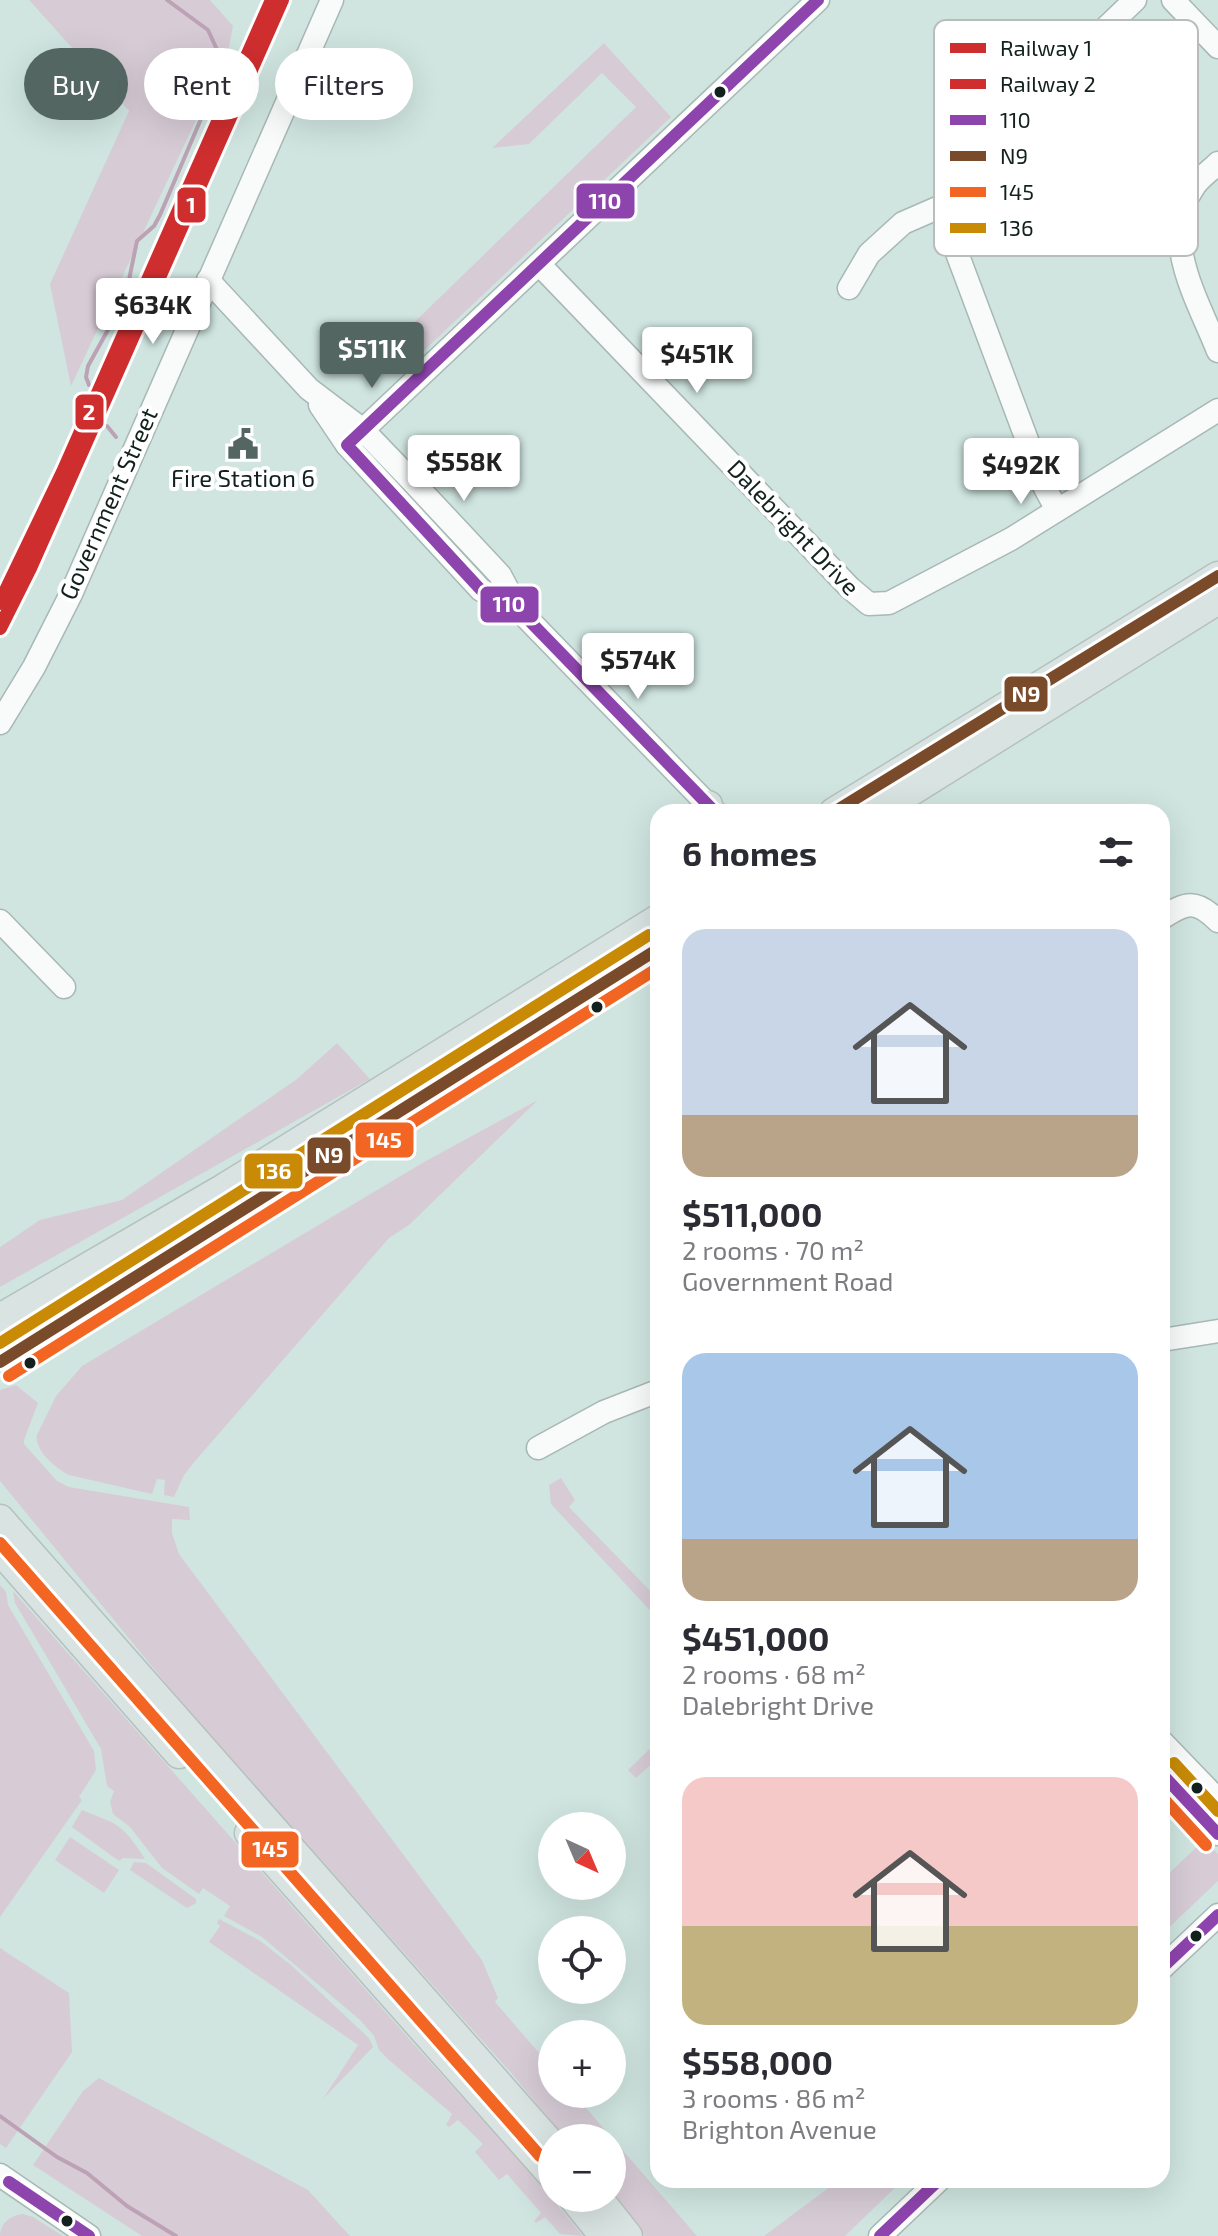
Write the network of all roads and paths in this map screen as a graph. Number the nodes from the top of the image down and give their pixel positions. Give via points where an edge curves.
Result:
1 (332, 0) edge
2 (818, 0) edge
3 (1135, 0) edge
4 (1173, 0) edge
5 (1114, 20) edge
6 (1192, 20) edge
7 (1198, 26) edge
8 (1218, 47) edge
9 (1218, 163) edge
10 (1198, 183) edge
11 (934, 209) edge
12 (958, 256) edge
13 (1181, 256) edge
14 (539, 264) junction
15 (208, 280) junction
16 (849, 288) dead end
17 (1218, 351) edge
18 (1218, 410) edge
19 (355, 437) junction
20 (1057, 510) junction
21 (1218, 576) edge
22 (1218, 600) edge
23 (0, 723) edge
24 (705, 804) edge
25 (847, 804) edge
26 (891, 804) edge
27 (1170, 913) edge
28 (0, 921) edge
29 (1218, 921) edge
30 (650, 924) edge
31 (650, 954) edge
32 (64, 987) dead end
33 (0, 1318) edge
34 (1218, 1331) edge
35 (1170, 1339) edge
36 (0, 1362) edge
37 (650, 1394) edge
38 (538, 1448) dead end
39 (2, 1528) edge
40 (1170, 1750) edge
41 (1170, 1783) edge
42 (1218, 1800) edge
43 (1218, 1834) edge
44 (1218, 1915) edge
45 (1170, 1960) edge
46 (538, 2129) edge
47 (538, 2159) edge
48 (3, 2184) edge
49 (931, 2188) edge
50 (584, 2212) edge
51 (609, 2212) edge
52 (89, 2236) edge
53 (604, 2236) edge
54 (628, 2236) edge
55 (880, 2236) edge

1 - 15 street, Government Street
2 - 14 street
3 - 5 street
4 - 6 street
7 - 8 street
9 - 10 street
11 - 16 street via 903,223 869,254
12 - 20 street
13 - 17 street
14 - 19 street
14 - 20 street, Dalebright Drive via 869,604 889,603
15 - 19 street
15 - 23 street, Government Street via 71,594
18 - 20 street, Dalebright Drive
19 - 24 street via 500,575 518,609
21 - 25 main road
22 - 26 main road
27 - 29 street via 1188,905
28 - 32 street
30 - 33 main road via 224,1188
31 - 36 main road
34 - 35 street
37 - 38 street
39 - 46 main road
39 - 47 main road
40 - 42 street
41 - 43 street
44 - 45 street
48 - 52 street
49 - 55 street
50 - 53 main road
51 - 54 main road

